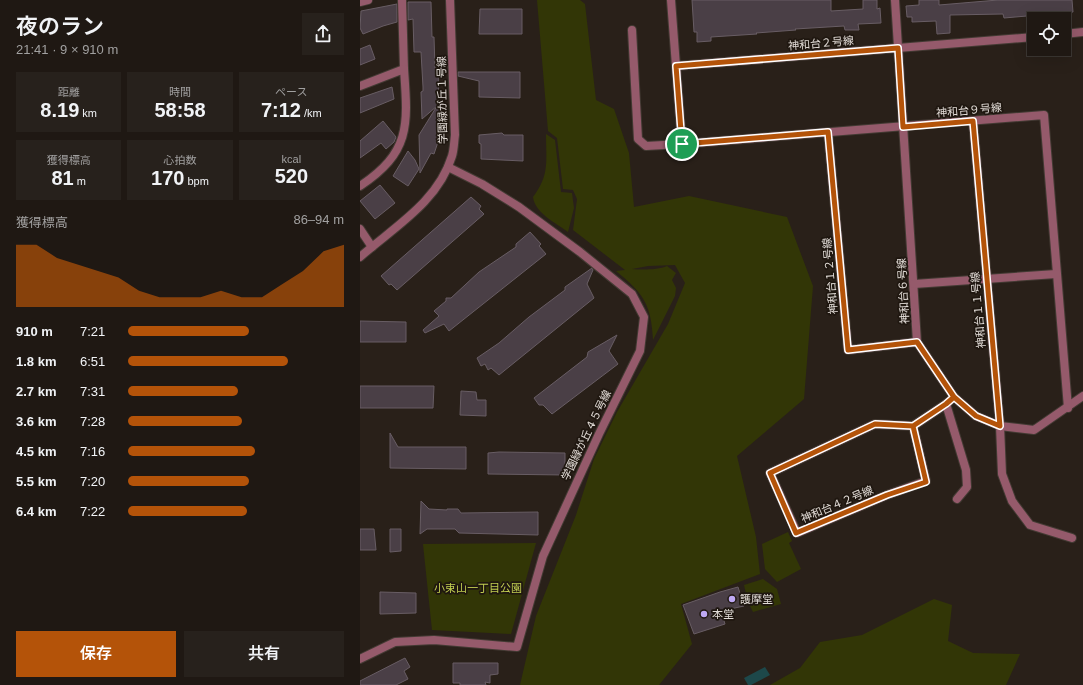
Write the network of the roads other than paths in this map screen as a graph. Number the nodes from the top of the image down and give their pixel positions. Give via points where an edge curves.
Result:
1 (368, 0) edge
2 (402, 0) edge
3 (450, 0) edge
4 (670, 0) edge
5 (895, 0) edge
6 (360, 2) edge
7 (632, 30) dead end
8 (1083, 32) edge
9 (1071, 33) edge
10 (1027, 38) edge
11 (898, 48) junction
12 (676, 66) junction
13 (404, 69) junction
14 (360, 86) edge
15 (973, 121) junction
16 (903, 127) junction
17 (828, 132) junction
18 (682, 144) junction
19 (448, 167) junction
20 (360, 186) edge
21 (360, 229) edge
22 (372, 246) junction
23 (360, 257) edge
24 (1056, 274) junction
25 (986, 279) junction
26 (914, 284) junction
27 (917, 342) junction
28 (1083, 396) edge
29 (954, 397) junction
30 (946, 404) junction
31 (1068, 408) junction
32 (913, 426) junction
33 (1000, 426) junction
34 (957, 500) dead end
35 (1072, 538) dead end
36 (360, 659) edge

1 - 6 street
2 - 13 street
3 - 19 street, 学園緑が丘１号線 via 455,135
4 - 12 street
5 - 11 street, 神和台６号線
7 - 18 street, 神和台９号線 via 638,139 646,146
8 - 9 street
10 - 11 street, 神和台２号線
11 - 12 street, 神和台２号線
11 - 16 street, 神和台６号線
12 - 18 street
13 - 14 street
13 - 20 street via 407,108 403,140 390,162
15 - 16 street, 神和台９号線
15 - 24 street, 神和台９号線 via 1044,115
15 - 25 street, 神和台１１号線
16 - 17 street, 神和台９号線
16 - 26 street, 神和台６号線
17 - 18 street, 神和台９号線
17 - 27 street, 神和台１２号線 via 848,350
19 - 22 street, 学園緑が丘１号線 via 422,206
19 - 36 street, 学園緑が丘４５号線 via 519,207 632,294 644,317 640,351 543,556 517,647 434,640 395,642
21 - 22 street
22 - 23 street, 学園緑が丘１号線
24 - 25 street
24 - 31 street, 神和台９号線
25 - 26 street
25 - 33 street, 神和台１１号線
26 - 27 street, 神和台６号線
27 - 29 street
28 - 31 street
29 - 30 street
29 - 33 street via 976,416
30 - 32 street
30 - 34 street via 966,470 967,488
31 - 33 street via 1034,430
32 - 32 street, 神和台４２号線 via 926,482 887,495 796,533 770,473 875,424
33 - 35 street, 神和台１１号線 via 1002,474 1012,501 1030,525

